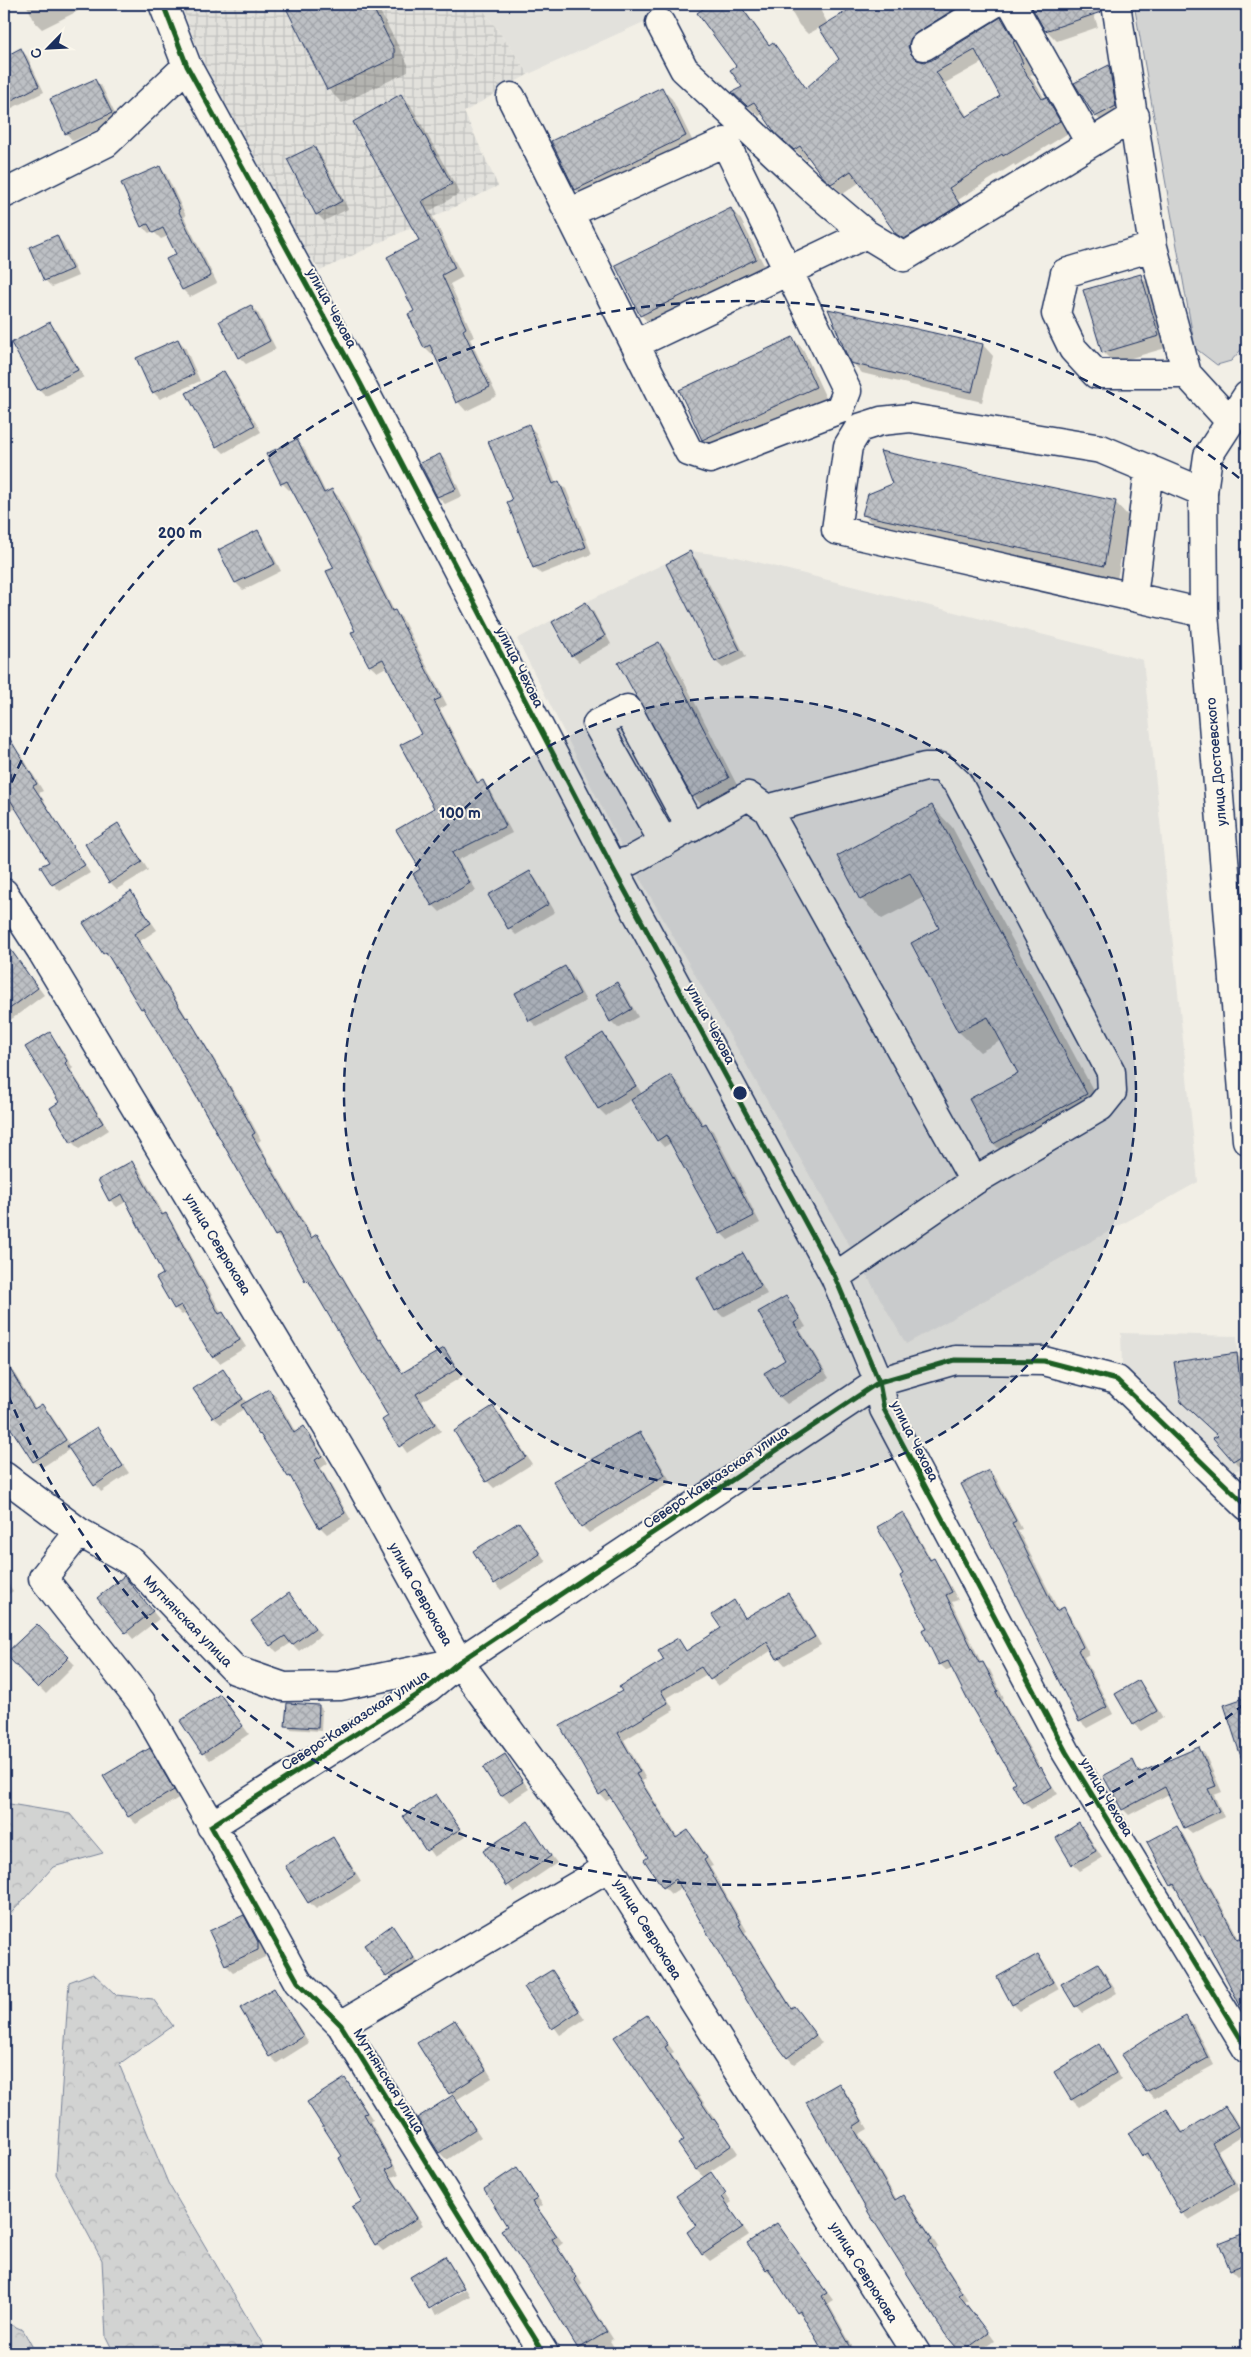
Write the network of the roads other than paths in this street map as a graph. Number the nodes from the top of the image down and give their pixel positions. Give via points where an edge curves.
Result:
1 (163, 4) edge
2 (993, 4) edge
3 (1012, 4) edge
4 (1116, 4) edge
5 (660, 23) dead end
6 (924, 46) dead end
7 (187, 66) junction
8 (511, 97) dead end
9 (1135, 116) junction
10 (1090, 143) junction
11 (4, 194) edge
12 (568, 213) junction
13 (866, 234) junction
14 (1153, 247) junction
15 (789, 270) junction
16 (635, 344) junction
17 (1187, 374) junction
18 (1247, 396) edge
19 (1229, 420) junction
20 (1149, 469) junction
21 (1203, 492) junction
22 (1132, 597) junction
23 (1204, 613) junction
24 (766, 809) junction
25 (690, 828) junction
26 (664, 843) junction
27 (611, 865) junction
28 (4, 893) edge
29 (1247, 1140) edge
30 (974, 1181) junction
31 (835, 1277) junction
32 (879, 1382) junction
33 (4, 1476) edge
34 (1247, 1506) edge
35 (78, 1532) junction
36 (459, 1662) junction
37 (211, 1826) junction
38 (609, 1867) junction
39 (341, 2025) junction
40 (1247, 2049) edge
41 (544, 2353) edge
42 (916, 2353) edge

1 - 7 street, улица Чехова
2 - 6 street
3 - 10 street
4 - 9 street
5 - 13 street via 684,68
7 - 11 street via 106,142
7 - 27 street, улица Чехова via 356,375
8 - 12 street
9 - 10 street
9 - 14 street
10 - 13 street via 904,257
12 - 15 street via 725,142
12 - 16 street
13 - 15 street
14 - 17 street
14 - 17 street via 1065,273 1056,314 1073,349 1096,374
15 - 16 street
15 - 16 street via 847,391 840,408 710,459 689,452
17 - 19 street
18 - 19 street, улица Достоевского
19 - 21 street, улица Достоевского via 1208,456
20 - 21 street
20 - 22 street
20 - 22 street via 1101,449 910,418 881,421 859,428 848,446 836,530
21 - 23 street, улица Достоевского
22 - 23 street
23 - 29 street, улица Достоевского
24 - 25 street via 748,796
24 - 30 street
24 - 30 street via 925,767 940,767 958,783 1111,1072 1112,1092 1100,1108
25 - 26 street
25 - 26 street via 627,709 597,724
26 - 27 street via 630,860
27 - 31 street, улица Чехова
28 - 36 street, улица Севрюкова via 345,1457
30 - 31 street
31 - 32 street, улица Чехова
32 - 34 street, Северо-Кавказская улица via 955,1360 1044,1360 1117,1380
32 - 36 street, Северо-Кавказская улица
32 - 40 street, улица Чехова via 884,1409 1066,1752
33 - 35 street, Мутнянская улица
35 - 36 street, Мутнянская улица via 132,1562 235,1670 284,1687 340,1686
35 - 37 street, Мутнянская улица via 44,1578 141,1702
36 - 37 street, Северо-Кавказская улица via 428,1688
36 - 38 street, улица Севрюкова
37 - 39 street, Мутнянская улица via 298,1982
38 - 39 street
38 - 42 street, улица Севрюкова
39 - 41 street, Мутнянская улица

